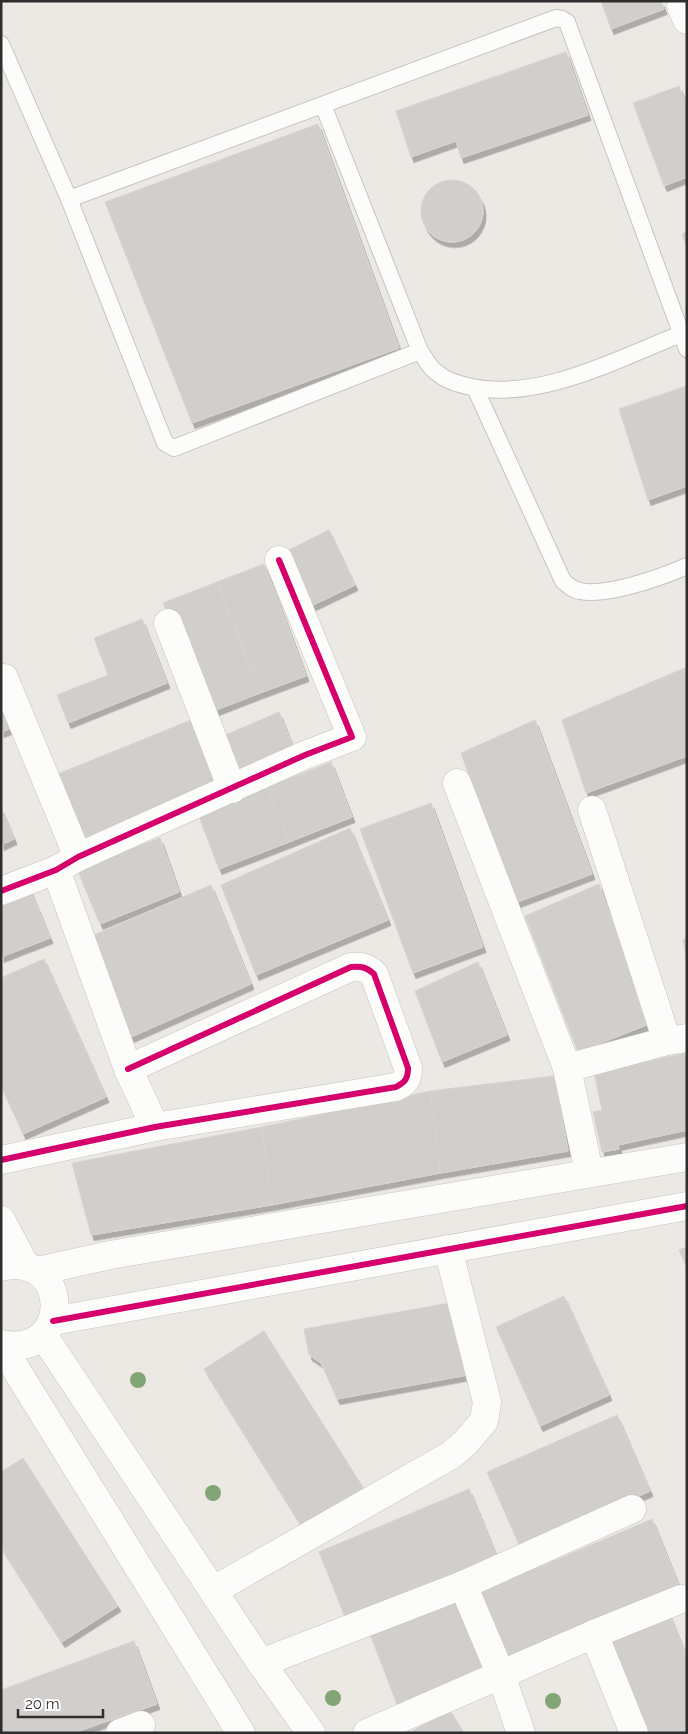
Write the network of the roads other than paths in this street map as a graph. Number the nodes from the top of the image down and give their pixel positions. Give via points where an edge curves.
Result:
1 (1, 44) edge
2 (323, 104) junction
3 (69, 199) junction
4 (684, 341) edge
5 (420, 351) junction
6 (475, 388) junction
7 (279, 560) dead end
8 (687, 566) edge
9 (168, 623) dead end
10 (4, 678) dead end
11 (457, 783) dead end
12 (232, 789) junction
13 (592, 810) dead end
14 (67, 863) junction
15 (1, 892) edge
16 (677, 1040) edge
17 (567, 1068) junction
18 (128, 1069) junction
19 (155, 1127) junction
20 (687, 1156) edge
21 (1, 1160) edge
22 (590, 1172) junction
23 (687, 1206) edge
24 (1, 1220) edge
25 (448, 1249) junction
26 (21, 1268) edge
27 (48, 1328) junction
28 (1, 1345) edge
29 (632, 1509) dead end
30 (464, 1585) junction
31 (214, 1590) junction
32 (681, 1599) dead end
33 (594, 1634) junction
34 (261, 1663) junction
35 (501, 1675) junction
36 (241, 1733) edge
37 (311, 1733) edge
38 (367, 1733) edge
39 (521, 1733) edge
40 (634, 1733) edge

1 - 3 lane
2 - 3 lane
2 - 4 lane via 556,18 567,22
2 - 5 lane
3 - 5 lane via 165,443 169,446 174,448
4 - 6 lane via 536,387
5 - 6 lane via 434,371 450,381
6 - 8 lane via 563,581 572,589 582,592 617,589
7 - 12 street via 352,737
9 - 12 street
10 - 14 street
11 - 17 street
12 - 14 street
13 - 16 street
14 - 15 street
14 - 18 street
16 - 17 street
17 - 22 street
18 - 19 street
18 - 19 street via 351,967 368,968 374,974 408,1068 405,1082 396,1087
19 - 21 street
20 - 22 street
22 - 26 street
23 - 25 street
24 - 26 street
25 - 27 street
25 - 31 street via 487,1402 484,1421 452,1455
26 - 27 street via 46,1279 52,1288 55,1310
27 - 28 street via 34,1342 24,1346
27 - 31 street
28 - 36 street
29 - 30 street
30 - 34 street
30 - 35 street
31 - 34 street
32 - 33 street
33 - 35 street
33 - 40 street
34 - 37 street
35 - 38 street
35 - 39 street

